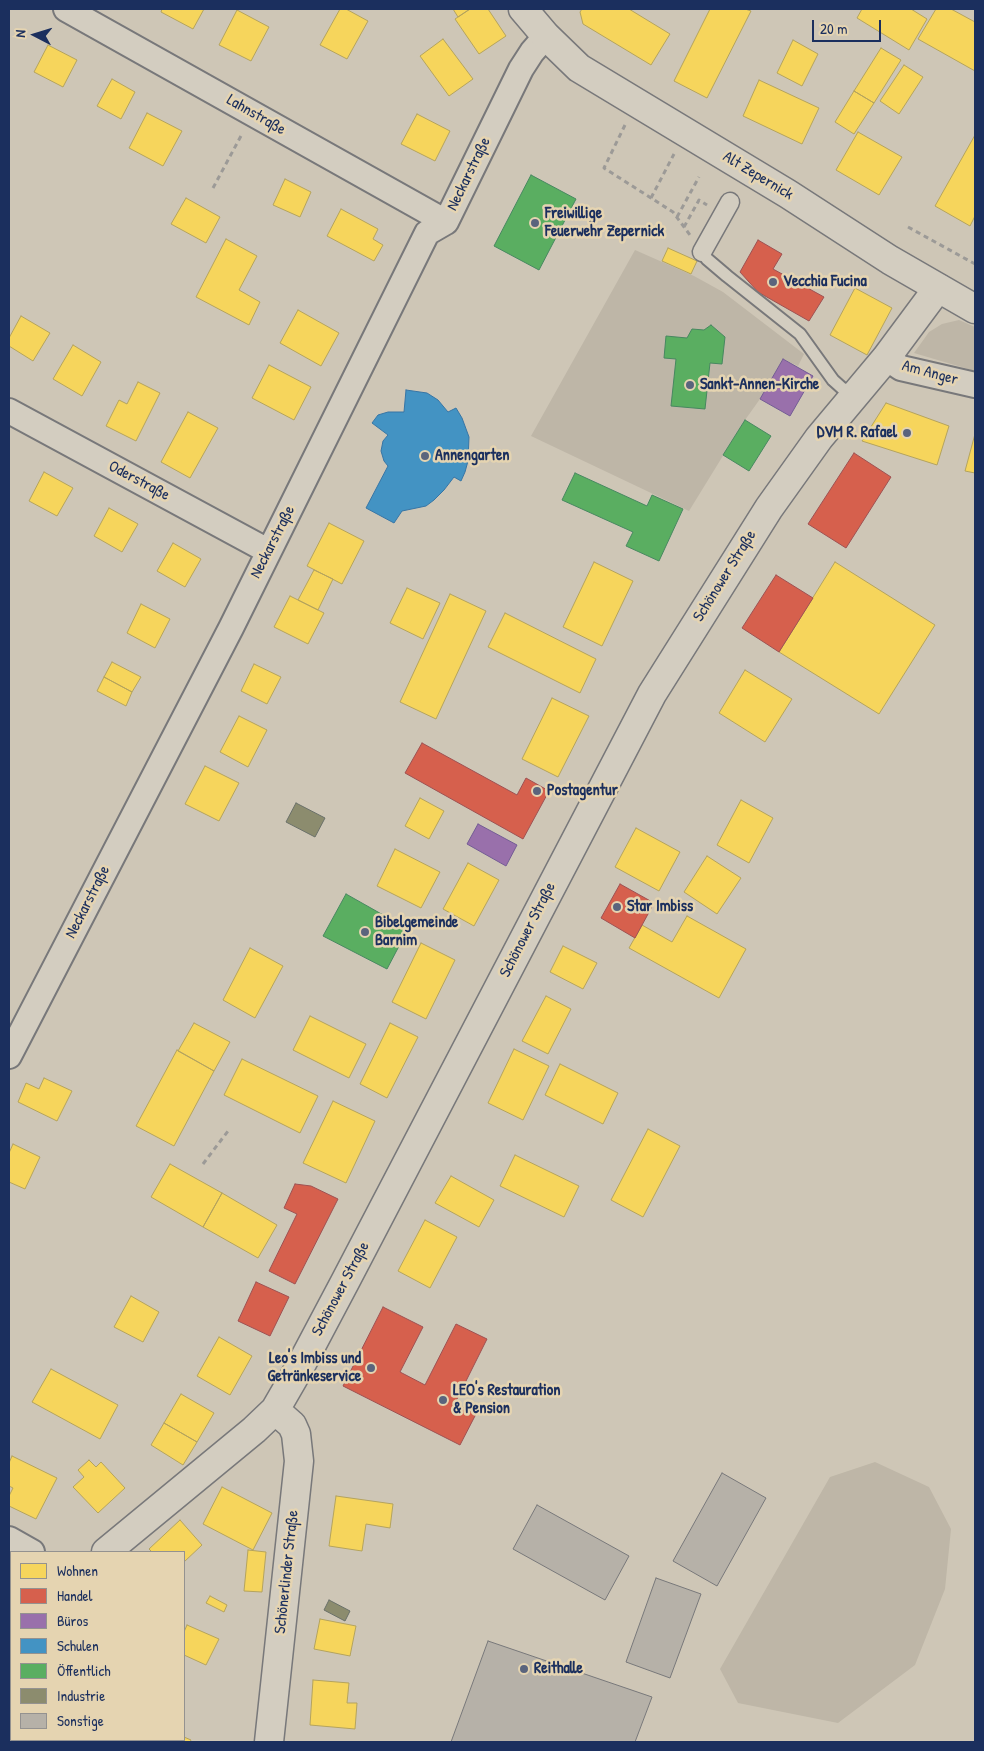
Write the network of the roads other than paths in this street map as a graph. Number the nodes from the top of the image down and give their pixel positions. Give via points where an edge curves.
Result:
1 (66, 9) edge
2 (534, 18) edge
3 (730, 202) dead end
4 (446, 222) junction
5 (702, 252) joint
6 (938, 288) junction
7 (975, 308) edge
8 (886, 358) junction
9 (975, 385) edge
10 (857, 391) junction
11 (9, 412) edge
12 (268, 551) junction
13 (9, 1056) edge
14 (274, 1410) junction
15 (9, 1539) edge
16 (30, 1551) edge
17 (107, 1551) edge
18 (269, 1742) edge

1 - 4 street, Lahnstraße
2 - 4 street, Neckarstraße via 532,52
2 - 6 street, Alt Zepernick via 579,68
3 - 5 street
4 - 12 street, Neckarstraße via 427,234
5 - 10 lane via 800,334 833,380 844,389
6 - 7 street, Alt Zepernick
6 - 8 street, Schönower Straße
8 - 9 street, Am Anger via 901,368
8 - 10 street, Schönower Straße
10 - 14 street, Schönower Straße via 759,522 652,694 346,1280
11 - 12 street, Oderstraße
12 - 13 street, Neckarstraße
14 - 17 street, Schönower Straße
14 - 18 street, Schönerlinder Straße via 292,1425 299,1461
15 - 16 street

